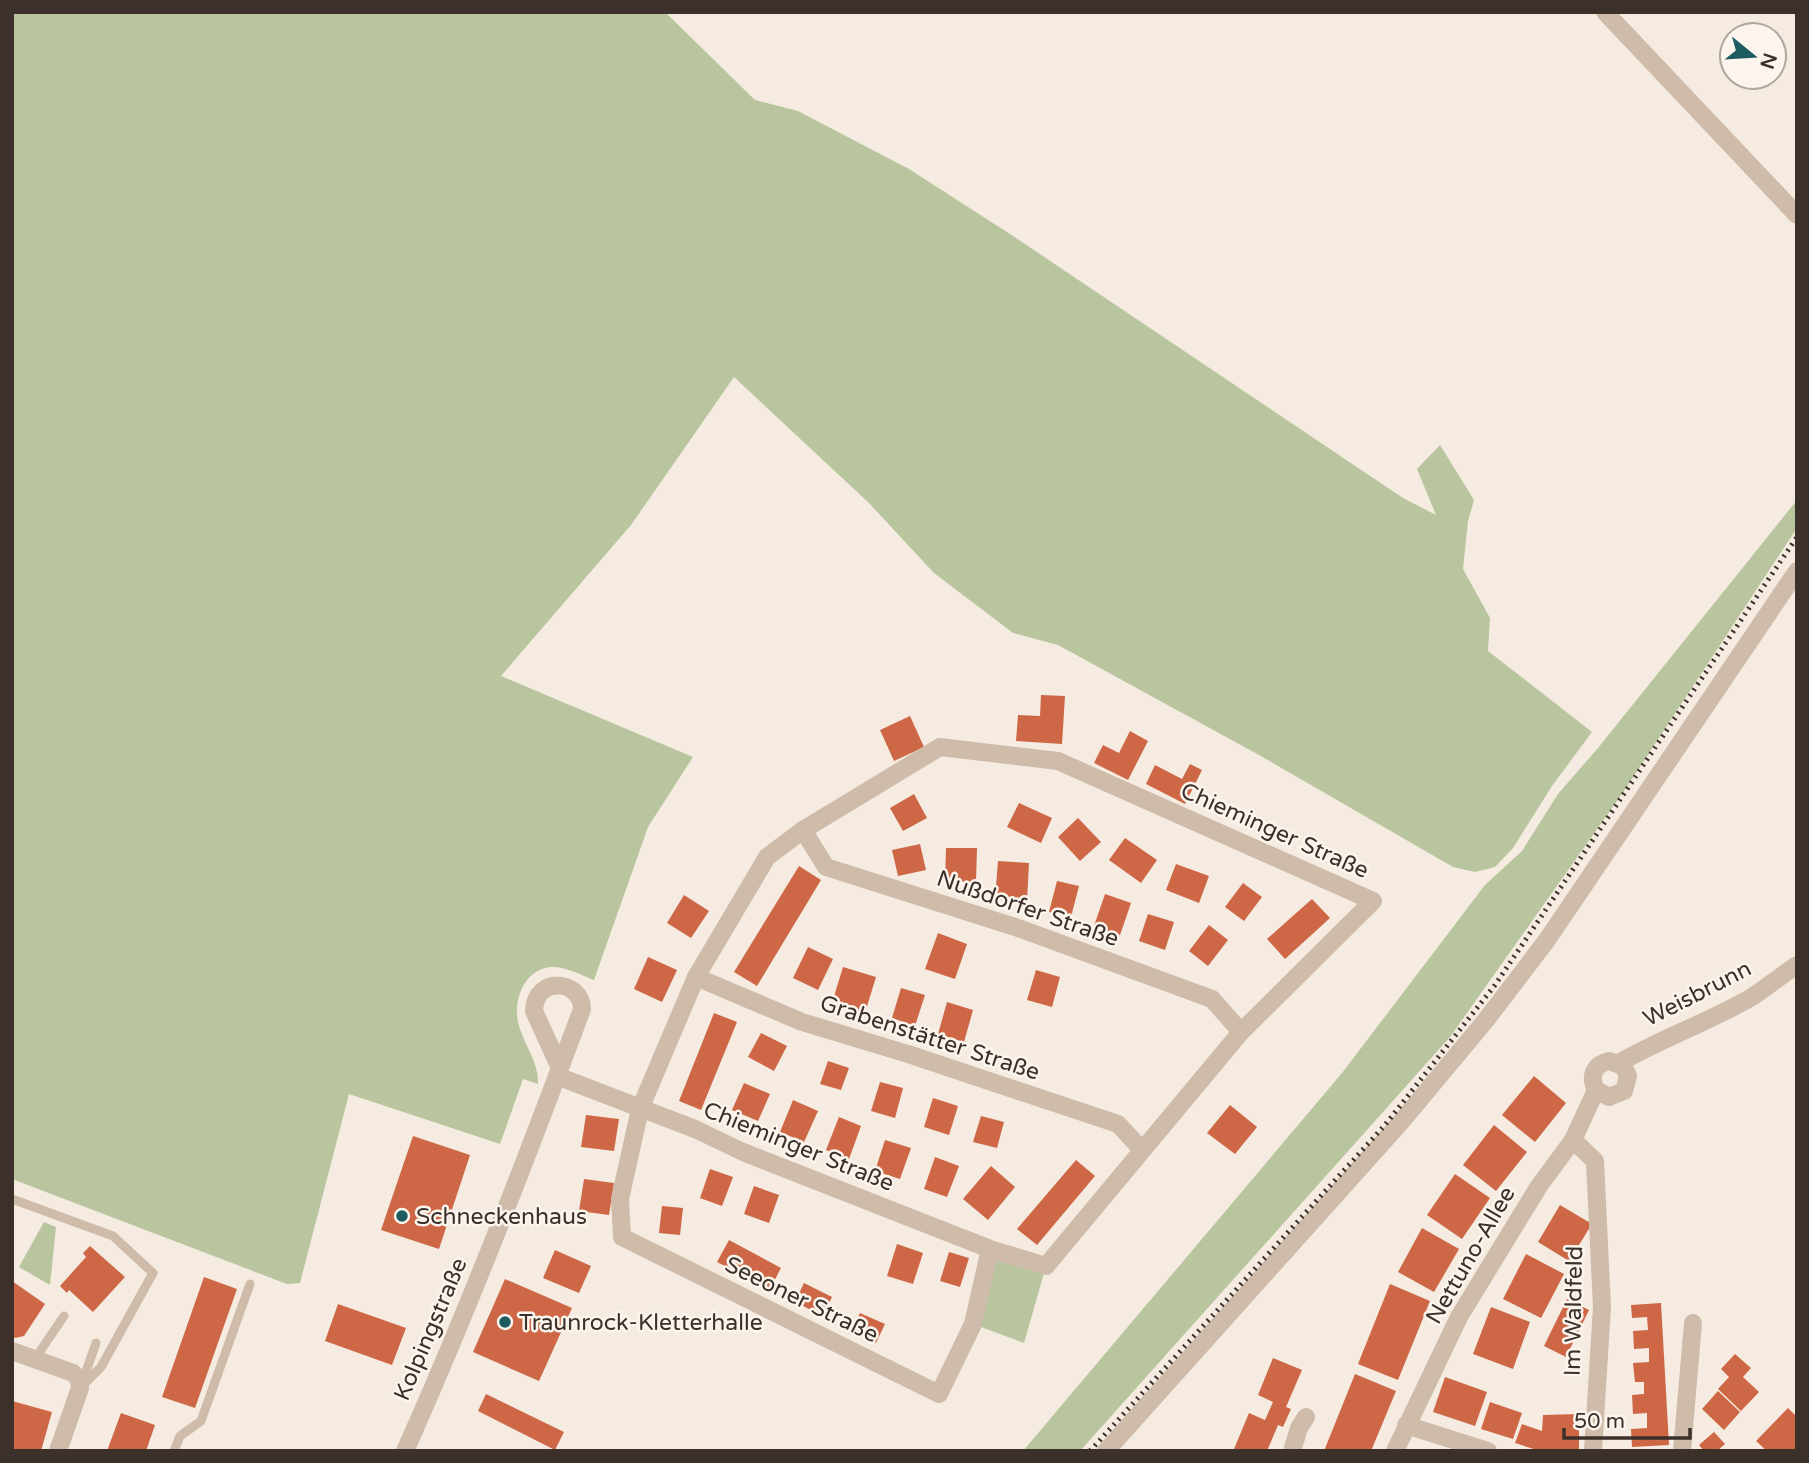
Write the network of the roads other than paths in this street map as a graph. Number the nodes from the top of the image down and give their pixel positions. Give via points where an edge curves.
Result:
1 (1605, 12) edge
2 (1797, 215) edge
3 (1797, 570) edge
4 (803, 830) junction
5 (1797, 965) edge
6 (696, 977) junction
7 (1241, 1032) junction
8 (1619, 1063) junction
9 (559, 1072) joint
10 (1596, 1090) junction
11 (640, 1109) junction
12 (1573, 1140) junction
13 (1142, 1150) junction
14 (12, 1199) edge
15 (990, 1249) junction
16 (250, 1284) dead end
17 (64, 1316) dead end
18 (1692, 1323) dead end
19 (96, 1343) dead end
20 (12, 1352) edge
21 (34, 1360) junction
22 (80, 1388) junction
23 (1306, 1417) dead end
24 (1406, 1425) junction
25 (1446, 1445) edge
26 (58, 1451) edge
27 (174, 1451) edge
28 (405, 1451) edge
29 (1106, 1451) edge
30 (1292, 1451) edge
31 (1395, 1451) edge
32 (1488, 1451) edge
33 (1593, 1451) edge
34 (1682, 1451) edge

1 - 2 street
3 - 29 street via 1547,940 1478,1031
4 - 6 street, Chieminger Straße via 766,857
4 - 7 street, Nußdorfer Straße via 825,867 1018,928 1212,999
4 - 7 street, Chieminger Straße via 940,747 1058,761 1373,901
5 - 8 street, Weisbrunn via 1753,996
6 - 11 street, Chieminger Straße
6 - 13 street, Grabenstätter Straße via 802,1022 1118,1124
7 - 13 street, Chieminger Straße
8 - 10 street, Nettuno-Allee via 1603,1062 1594,1070
8 - 10 street via 1628,1076 1624,1091 1609,1097
9 - 11 street, Chieminger Straße
9 - 28 street, Kolpingstraße
10 - 12 street, Nettuno-Allee
11 - 15 street, Chieminger Straße
11 - 15 street, Seeoner Straße via 620,1199 622,1237 939,1394 973,1324
12 - 24 street, Nettuno-Allee via 1493,1258
12 - 33 street, Im Waldfeld via 1595,1161 1602,1307
13 - 15 street, Chieminger Straße via 1046,1266
14 - 22 lane via 113,1236 153,1273 101,1367
16 - 27 lane via 201,1421 180,1436
17 - 21 lane
18 - 34 street
19 - 22 lane
20 - 21 street
21 - 22 street via 73,1373
22 - 26 street
23 - 30 street
24 - 25 street
24 - 31 street, Nettuno-Allee
25 - 32 street

